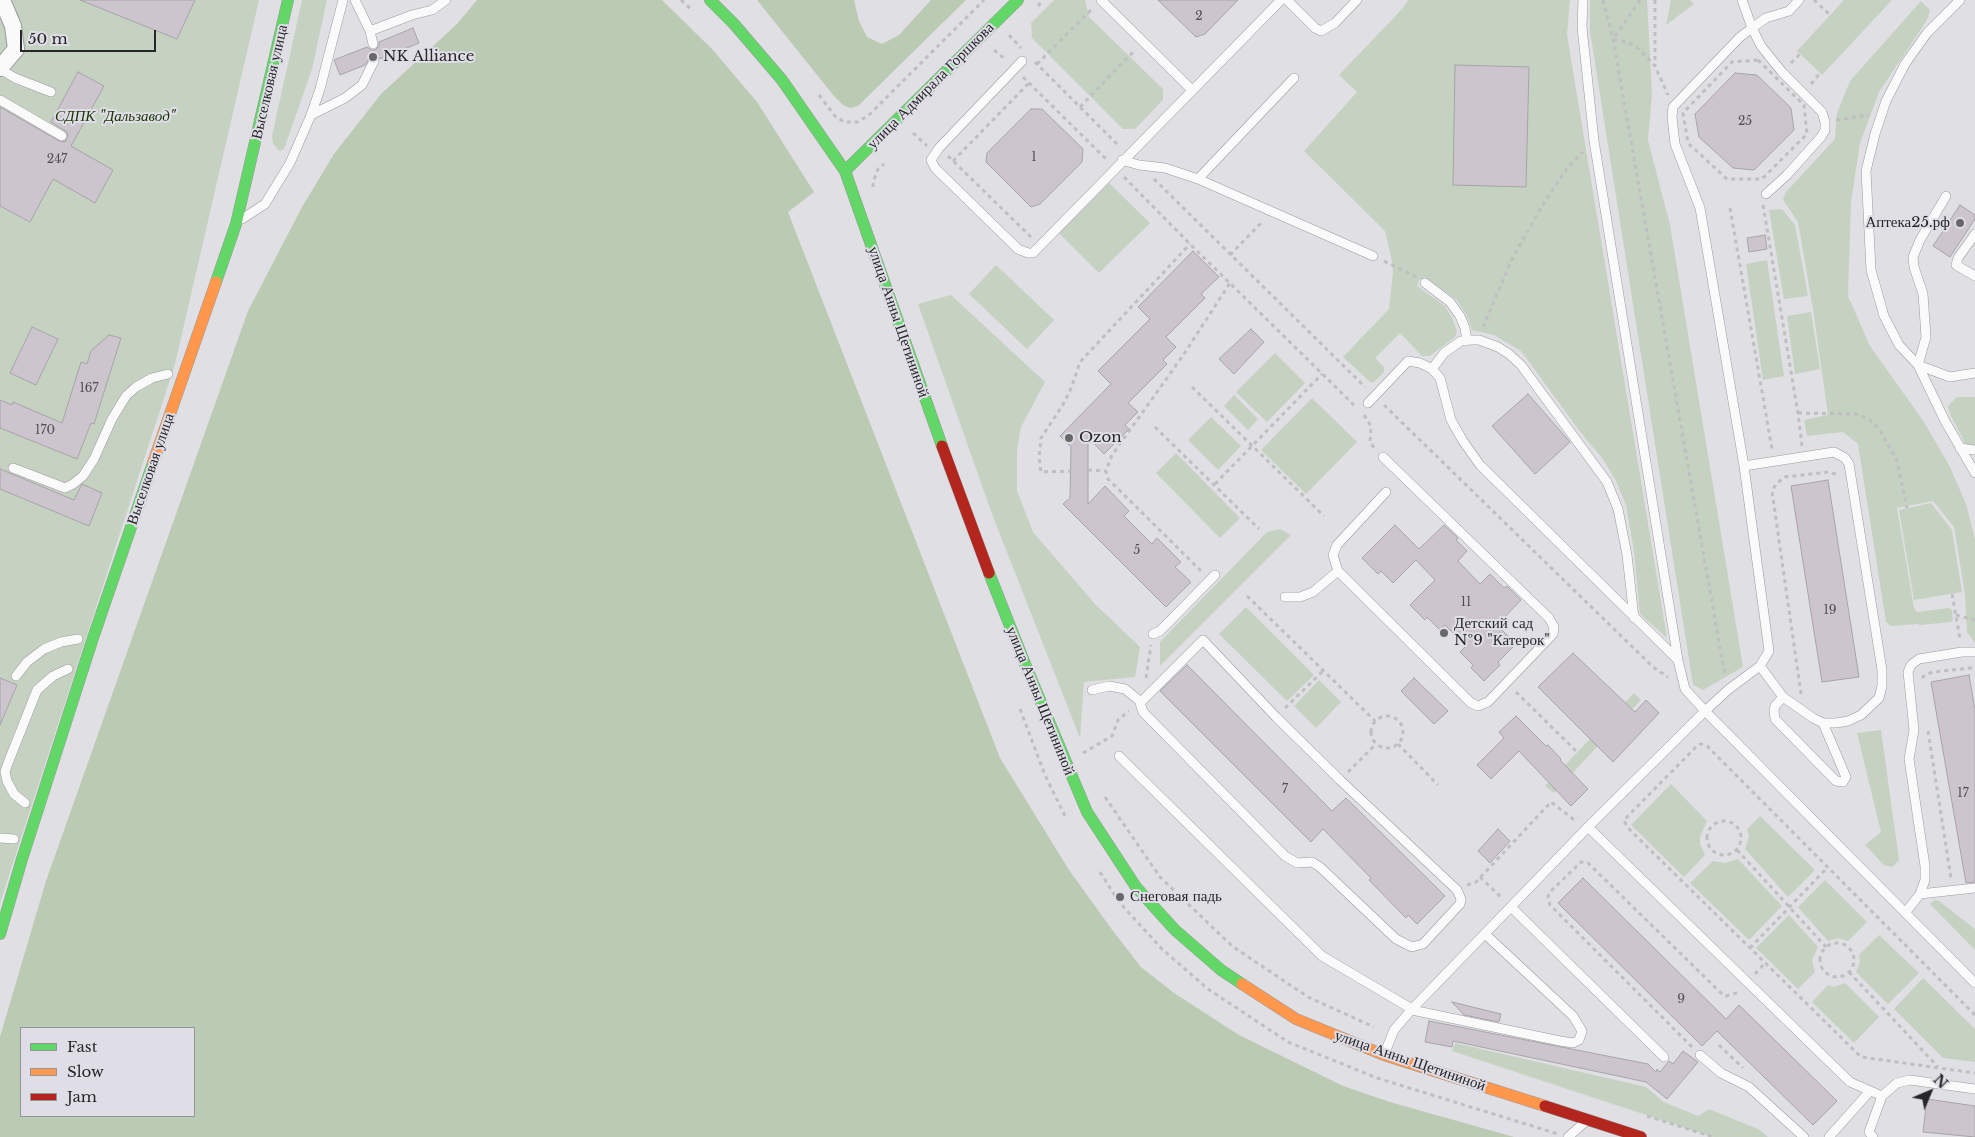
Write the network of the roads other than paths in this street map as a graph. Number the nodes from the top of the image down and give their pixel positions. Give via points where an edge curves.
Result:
1 (2, 0) edge
2 (288, 0) edge
3 (343, 0) edge
4 (355, 0) edge
5 (446, 0) edge
6 (710, 0) edge
7 (1018, 0) edge
8 (1101, 0) edge
9 (1281, 0) edge
10 (1287, 0) edge
11 (1357, 0) edge
12 (1583, 0) edge
13 (1742, 0) edge
14 (1800, 0) edge
15 (1960, 0) edge
16 (1752, 28) junction
17 (370, 30) junction
18 (373, 44) dead end
19 (1024, 57) road end
20 (374, 61) dead end
21 (0, 68) edge
22 (1294, 78) dead end
23 (1192, 90) junction
24 (51, 92) dead end
25 (0, 100) edge
26 (311, 115) junction
27 (62, 136) dead end
28 (1125, 158) junction
29 (845, 171) junction
30 (1198, 179) junction
31 (1766, 194) road end
32 (1946, 196) dead end
33 (236, 224) junction
34 (1975, 234) edge
35 (1372, 256) road end
36 (1975, 276) edge
37 (1425, 283) road end
38 (1467, 341) junction
39 (1918, 365) junction
40 (1432, 369) junction
41 (1975, 373) edge
42 (168, 374) dead end
43 (1368, 403) dead end
44 (1960, 448) junction
45 (1975, 450) edge
46 (1383, 457) road end
47 (1744, 466) junction
48 (13, 468) dead end
49 (1975, 472) edge
50 (1386, 492) dead end
51 (1338, 571) junction
52 (1213, 577) road end
53 (1285, 597) dead end
54 (1634, 618) junction
55 (80, 634) joint
56 (1153, 634) road end
57 (1975, 652) edge
58 (1678, 660) junction
59 (71, 661) junction
60 (1760, 666) junction
61 (16, 676) dead end
62 (62, 687) dead end
63 (1092, 690) dead end
64 (1783, 698) junction
65 (1141, 701) junction
66 (1705, 711) junction
67 (1824, 723) junction
68 (1119, 756) dead end
69 (25, 803) dead end
70 (1588, 826) junction
71 (0, 838) edge
72 (14, 839) dead end
73 (1975, 888) edge
74 (1920, 894) junction
75 (1511, 907) junction
76 (1905, 913) junction
77 (0, 934) edge
78 (1485, 934) junction
79 (1975, 983) edge
80 (1412, 1010) junction
81 (1700, 1054) dead end
82 (1384, 1055) junction
83 (1664, 1057) dead end
84 (1975, 1089) edge
85 (1870, 1091) junction
86 (1882, 1096) junction
87 (1587, 1121) junction
88 (1568, 1137) edge
89 (1641, 1137) edge
90 (1804, 1137) edge
91 (1829, 1137) edge
92 (1872, 1137) edge

1 - 21 street via 13,26 16,49
2 - 33 main road, Выселковая улица
3 - 26 lane
4 - 17 lane
5 - 17 lane via 432,10
6 - 29 main road, улица Анны Щетининой via 782,80
7 - 29 main road, улица Адмирала Горшкова
8 - 23 lane
9 - 23 lane
10 - 11 lane via 1321,30 1335,23
12 - 58 lane via 1582,27 1594,141
13 - 16 lane
14 - 16 lane via 1789,11 1766,18
15 - 39 lane via 1927,33 1905,64 1882,113 1866,171 1871,270 1884,316 1899,345
16 - 31 lane via 1761,46 1822,112 1825,122 1821,137
16 - 47 lane via 1673,107 1672,130 1674,144 1700,208
17 - 18 lane
19 - 28 lane via 937,151 931,160 934,168 1018,249 1033,253
20 - 26 lane via 362,85 345,98
21 - 24 lane via 15,78
22 - 30 lane
23 - 28 lane
25 - 27 lane
26 - 33 lane via 290,163 265,204
28 - 30 lane via 1139,165 1165,168
29 - 82 main road, улица Анны Щетининой via 961,501 1087,812 1136,886 1175,930 1221,970 1296,1019
30 - 35 lane
32 - 39 lane via 1913,258 1923,294 1926,337
33 - 77 main road, Выселковая улица via 93,638
34 - 36 lane via 1956,265
37 - 38 lane via 1450,302 1463,322
38 - 40 lane via 1461,341 1444,353
38 - 54 lane via 1479,340 1498,347 1521,365 1607,482 1618,509 1628,556
39 - 41 lane via 1950,377
39 - 44 lane
40 - 43 lane via 1408,361
40 - 54 lane via 1440,378 1451,420 1480,465
42 - 48 lane via 152,378 126,396 94,459 83,476 73,484 65,488
44 - 45 lane
44 - 49 lane
46 - 51 lane via 1549,618 1554,627 1553,634 1488,702 1478,706 1471,703
47 - 60 lane via 1769,651
47 - 67 lane via 1834,452 1849,464 1882,686 1879,698 1861,715 1848,721
50 - 51 lane via 1337,545 1333,555
51 - 53 lane via 1313,592 1300,597
52 - 56 lane via 1160,631
54 - 58 lane
55 - 59 main road
55 - 61 lane via 44,650 27,662
57 - 74 lane via 1919,659 1908,672 1914,730 1909,759 1925,866
58 - 66 lane via 1685,689
59 - 62 main road
59 - 69 lane via 37,690 5,772 14,794
60 - 64 lane
60 - 66 lane
63 - 65 lane via 1108,686 1125,688
64 - 67 lane
64 - 67 lane via 1775,706 1775,719 1836,781 1843,782 1846,777
65 - 65 lane via 1203,640 1340,780 1457,890 1460,904 1423,944 1412,947 1396,939 1320,867 1312,862 1297,863 1285,856 1146,716
66 - 70 lane
66 - 76 lane
68 - 80 lane via 1322,956
70 - 75 lane
70 - 85 lane via 1850,1082
71 - 72 lane
73 - 74 lane
74 - 76 lane
75 - 78 lane
75 - 83 lane
76 - 79 lane
78 - 80 lane
78 - 80 lane via 1573,1016 1582,1030 1579,1040 1560,1042
80 - 82 lane via 1391,1035
81 - 90 lane via 1722,1073 1749,1086
82 - 87 main road, улица Анны Щетининой
84 - 86 lane via 1910,1080 1897,1083
85 - 86 lane
85 - 91 lane
86 - 92 lane via 1868,1132
87 - 88 lane
87 - 89 main road, улица Анны Щетининой

